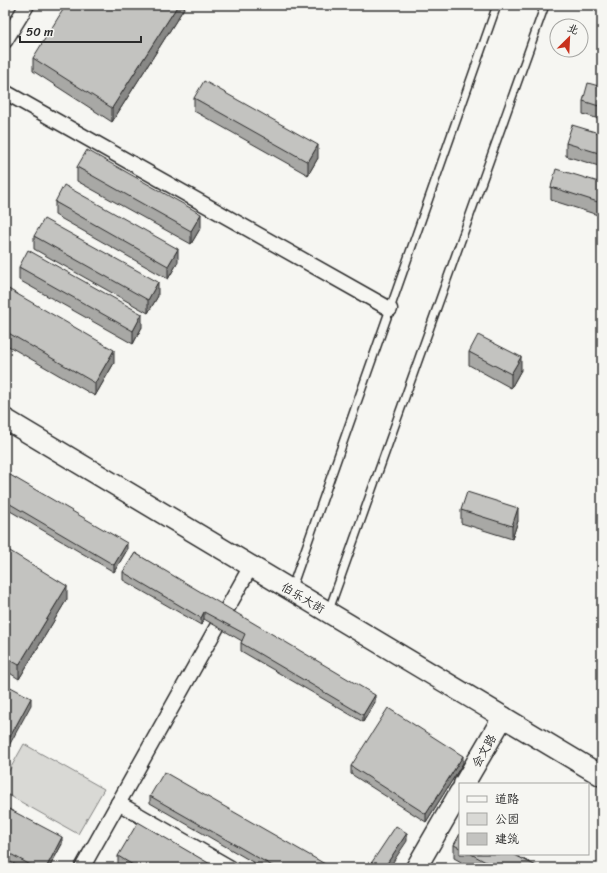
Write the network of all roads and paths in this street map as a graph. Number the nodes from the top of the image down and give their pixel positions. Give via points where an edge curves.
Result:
1 (27, 5) edge
2 (497, 5) edge
3 (545, 5) edge
4 (5, 41) edge
5 (5, 92) edge
6 (390, 309) junction
7 (5, 419) edge
8 (251, 566) junction
9 (291, 590) junction
10 (328, 612) junction
11 (503, 717) junction
12 (602, 776) edge
13 (465, 783) edge
14 (459, 794) edge
15 (118, 803) junction
16 (82, 868) edge
17 (231, 868) edge
18 (416, 868) edge

1 - 4 street
2 - 6 lane
3 - 10 lane
5 - 6 street
6 - 9 lane
7 - 8 main road, 伯乐大街
8 - 9 main road, 伯乐大街
8 - 15 street
9 - 10 main road, 伯乐大街
10 - 11 main road, 伯乐大街
11 - 12 main road, 伯乐大街
11 - 13 main road, 会文路
14 - 18 main road
15 - 16 street
15 - 17 street

